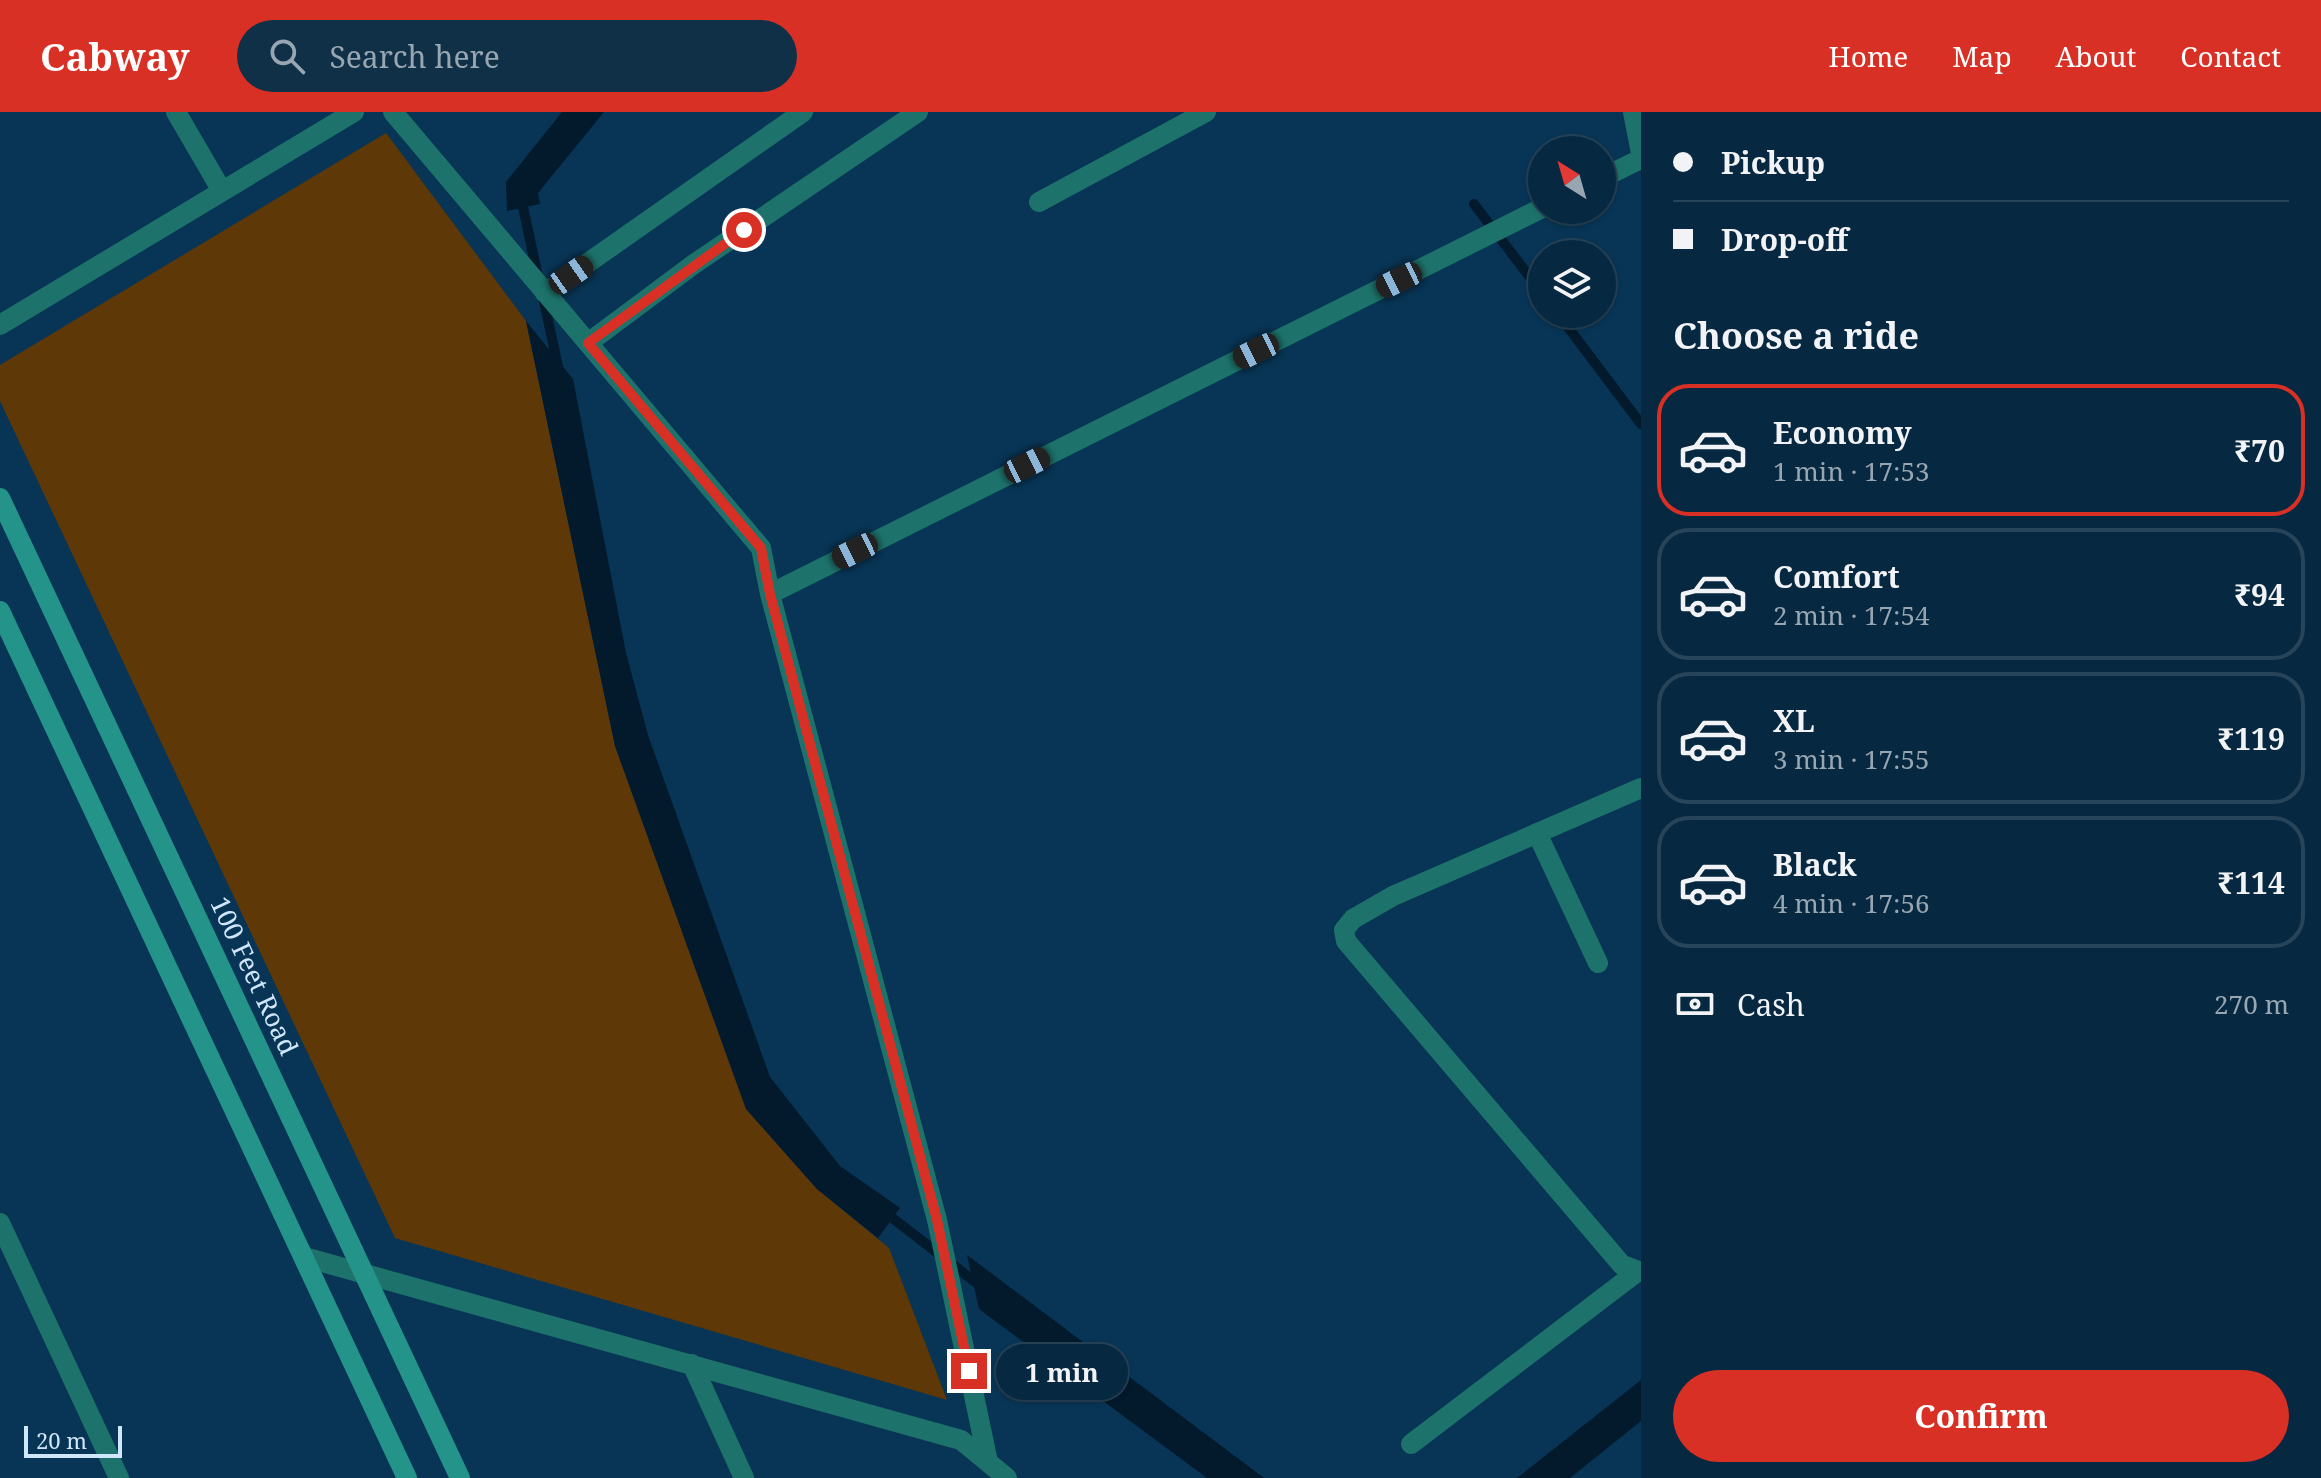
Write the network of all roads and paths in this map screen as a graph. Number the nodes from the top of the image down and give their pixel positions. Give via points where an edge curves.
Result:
1 (176, 112) edge
2 (354, 112) edge
3 (393, 112) edge
4 (803, 112) edge
5 (918, 112) edge
6 (1206, 112) edge
7 (1633, 112) edge
8 (1641, 156) edge
9 (1616, 170) edge
10 (222, 191) junction
11 (1039, 202) dead end
12 (1528, 215) edge
13 (545, 293) junction
14 (0, 325) edge
15 (588, 343) junction
16 (0, 498) edge
17 (770, 594) junction
18 (0, 611) edge
19 (1641, 788) edge
20 (1537, 833) junction
21 (1598, 963) dead end
22 (0, 1223) edge
23 (6, 1251) edge
24 (304, 1257) junction
25 (1639, 1272) edge
26 (365, 1274) junction
27 (692, 1364) junction
28 (1411, 1444) dead end
29 (988, 1462) junction
30 (119, 1478) edge
31 (407, 1478) edge
32 (460, 1478) edge
33 (744, 1478) edge
34 (1007, 1478) edge

1 - 10 street
2 - 10 street
3 - 13 street
4 - 13 street
5 - 15 street
6 - 11 street
7 - 8 street
8 - 9 street
10 - 14 street
12 - 17 street
13 - 15 street
15 - 17 street via 761,548
16 - 26 main road, 100 Feet Road
17 - 29 street via 937,1220
18 - 24 main road
19 - 20 street
20 - 21 street
20 - 25 street via 1393,896 1353,919 1344,930 1346,941 1622,1265
22 - 23 street
23 - 30 street
24 - 26 street
24 - 31 main road
25 - 28 street
26 - 27 street
26 - 32 main road, 100 Feet Road
27 - 29 street via 961,1440
27 - 33 street
29 - 34 street

